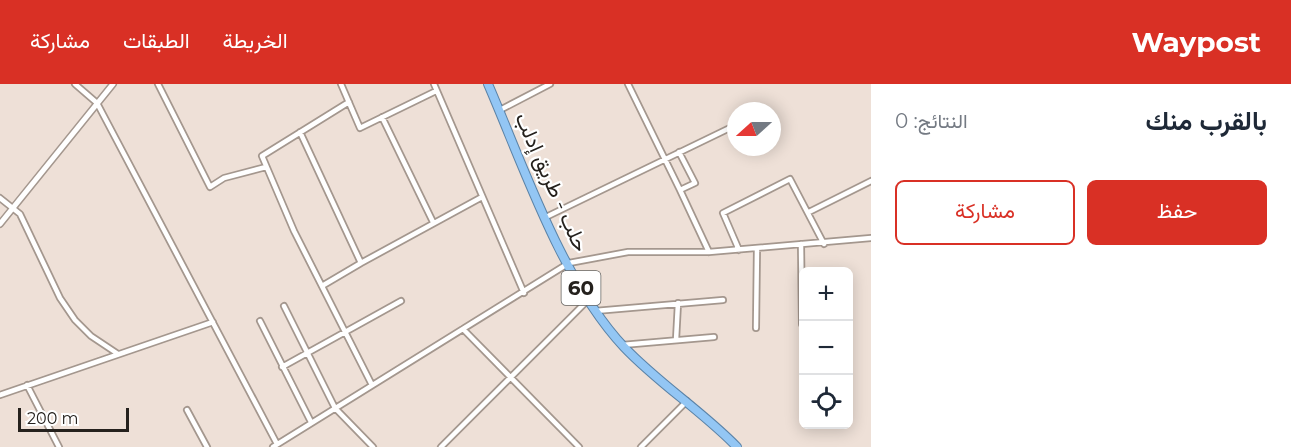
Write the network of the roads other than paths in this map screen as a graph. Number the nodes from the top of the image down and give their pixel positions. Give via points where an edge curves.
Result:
1 (75, 84) edge
2 (113, 84) edge
3 (158, 84) edge
4 (341, 84) edge
5 (434, 84) edge
6 (488, 84) edge
7 (550, 84) edge
8 (628, 84) edge
9 (436, 91) junction
10 (349, 102) junction
11 (97, 104) junction
12 (500, 110) junction
13 (382, 117) junction
14 (727, 129) edge
15 (300, 132) junction
16 (679, 152) junction
17 (664, 159) junction
18 (266, 166) junction
19 (871, 181) edge
20 (680, 190) junction
21 (482, 197) junction
22 (0, 198) edge
23 (13, 209) junction
24 (809, 212) junction
25 (546, 217) junction
26 (433, 222) junction
27 (0, 224) edge
28 (871, 238) edge
29 (801, 244) junction
30 (824, 244) junction
31 (758, 248) junction
32 (739, 250) junction
33 (709, 252) junction
34 (361, 262) junction
35 (569, 263) junction
36 (322, 286) junction
37 (524, 293) junction
38 (723, 300) dead end
39 (401, 301) dead end
40 (588, 301) junction
41 (678, 303) junction
42 (284, 306) dead end
43 (595, 310) junction
44 (260, 321) dead end
45 (802, 321) edge
46 (213, 322) junction
47 (756, 328) dead end
48 (463, 329) junction
49 (345, 332) junction
50 (714, 337) dead end
51 (676, 340) junction
52 (622, 345) junction
53 (308, 352) junction
54 (118, 354) junction
55 (282, 367) junction
56 (511, 378) junction
57 (27, 385) junction
58 (372, 385) junction
59 (0, 395) edge
60 (687, 401) junction
61 (335, 408) junction
62 (187, 410) dead end
63 (311, 422) junction
64 (275, 446) edge
65 (59, 447) edge
66 (207, 447) edge
67 (374, 447) edge
68 (441, 447) edge
69 (579, 447) edge
70 (641, 447) edge
71 (737, 447) edge

1 - 11 street
2 - 11 street
3 - 18 street via 210,187 224,178
4 - 10 street
5 - 9 street
6 - 12 highway, حلب - طريق إدلب / 60
7 - 12 street
8 - 17 street
9 - 13 street
9 - 21 street
10 - 13 street via 360,128
10 - 15 street
11 - 23 street
11 - 46 street
12 - 25 highway, حلب - طريق إدلب / 60
13 - 26 street
14 - 16 street
15 - 18 street via 262,156
15 - 34 street
16 - 17 street
16 - 20 street via 695,183
17 - 20 street
17 - 25 street
18 - 36 street
19 - 24 street
20 - 33 street
21 - 26 street
21 - 37 street
22 - 23 street
23 - 27 street
23 - 54 street via 20,214 60,298 75,320
24 - 30 street
24 - 32 street via 790,179 723,213
25 - 35 highway, حلب - طريق إدلب / 60
26 - 34 street
28 - 30 street
29 - 30 street
29 - 31 street
29 - 45 street
31 - 32 street
31 - 47 street
32 - 33 street
33 - 35 street via 628,252
34 - 36 street
35 - 37 street
35 - 40 highway, حلب - طريق إدلب / 60
36 - 49 street
37 - 48 street
38 - 41 street
39 - 49 street
40 - 43 highway, حلب - طريق إدلب / 60
40 - 56 street
41 - 43 street
41 - 51 street
42 - 53 street
43 - 52 highway, حلب - طريق إدلب / 60
44 - 55 street
46 - 54 street
46 - 64 street
48 - 56 street
48 - 58 street
49 - 53 street
49 - 58 street
50 - 51 street
51 - 52 street
52 - 60 highway, حلب - طريق إدلب / 60
53 - 55 street
53 - 61 street
54 - 57 street
55 - 63 street
56 - 68 street
56 - 69 street
57 - 59 street
57 - 65 street
58 - 61 street
60 - 70 street
60 - 71 highway, حلب - طريق إدلب / 60
61 - 63 street
61 - 67 street
62 - 66 street
63 - 64 street

